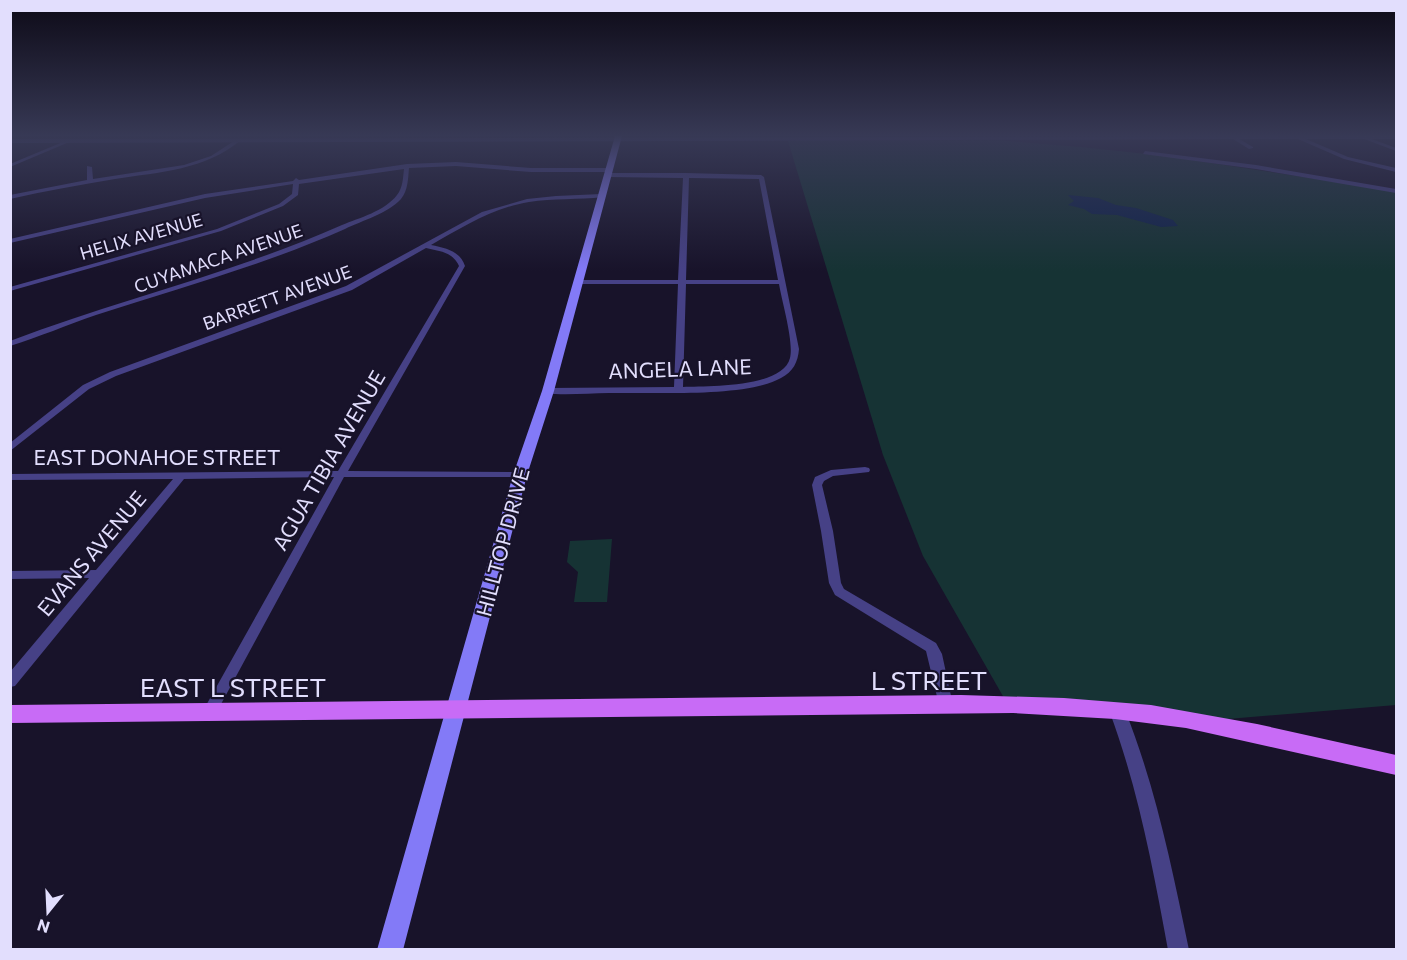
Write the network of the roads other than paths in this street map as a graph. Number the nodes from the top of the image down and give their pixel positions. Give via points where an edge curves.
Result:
1 (296, 180) edge
2 (90, 181) edge
3 (291, 181) edge
4 (405, 181) edge
5 (606, 181) edge
6 (686, 181) edge
7 (762, 181) edge
8 (1336, 181) edge
9 (1396, 191) edge
10 (10, 196) edge
11 (601, 196) junction
12 (10, 241) edge
13 (426, 246) junction
14 (578, 282) junction
15 (683, 282) junction
16 (783, 282) junction
17 (10, 289) edge
18 (13, 342) edge
19 (678, 388) junction
20 (548, 391) junction
21 (10, 448) edge
22 (865, 470) dead end
23 (341, 474) junction
24 (520, 475) junction
25 (10, 477) edge
26 (180, 477) junction
27 (98, 574) junction
28 (10, 575) edge
29 (10, 682) edge
30 (946, 705) junction
31 (1118, 710) junction
32 (456, 711) junction
33 (209, 713) junction
34 (10, 714) edge
35 (1396, 765) edge
36 (390, 950) edge
37 (1179, 950) edge

1 - 17 street, HELIX AVENUE via 297,192 281,205 219,230
2 - 10 street
3 - 12 street via 182,200
4 - 18 street, CUYAMACA AVENUE via 400,196 383,208 312,242 250,266
5 - 11 main road, HILLTOP DRIVE
6 - 15 street
7 - 16 street
8 - 9 street
11 - 13 street, BARRETT AVENUE via 536,198 504,205
11 - 14 main road, HILLTOP DRIVE
13 - 21 street, BARRETT AVENUE via 349,288 86,387
13 - 23 street, AGUA TIBIA AVENUE via 455,254 462,266
14 - 15 street
14 - 20 main road, HILLTOP DRIVE
15 - 16 street
15 - 19 street
16 - 19 street, ANGELA LANE via 795,349 788,369 762,383 740,387
19 - 20 street, ANGELA LANE
20 - 24 main road, HILLTOP DRIVE
22 - 30 street via 831,473 819,479 817,485 835,583 839,592 931,647
23 - 24 street, EAST DONAHOE STREET
23 - 26 street, EAST DONAHOE STREET
23 - 33 street, AGUA TIBIA AVENUE
24 - 32 main road, HILLTOP DRIVE
25 - 26 street, EAST DONAHOE STREET
26 - 27 street, EVANS AVENUE
27 - 28 street
27 - 29 street, EVANS AVENUE
30 - 31 main road, L STREET
30 - 32 main road, L STREET
31 - 35 main road, L STREET via 1210,722
31 - 37 street via 1143,784
32 - 33 main road, EAST L STREET
32 - 36 main road, HILLTOP DRIVE
33 - 34 main road, EAST L STREET

